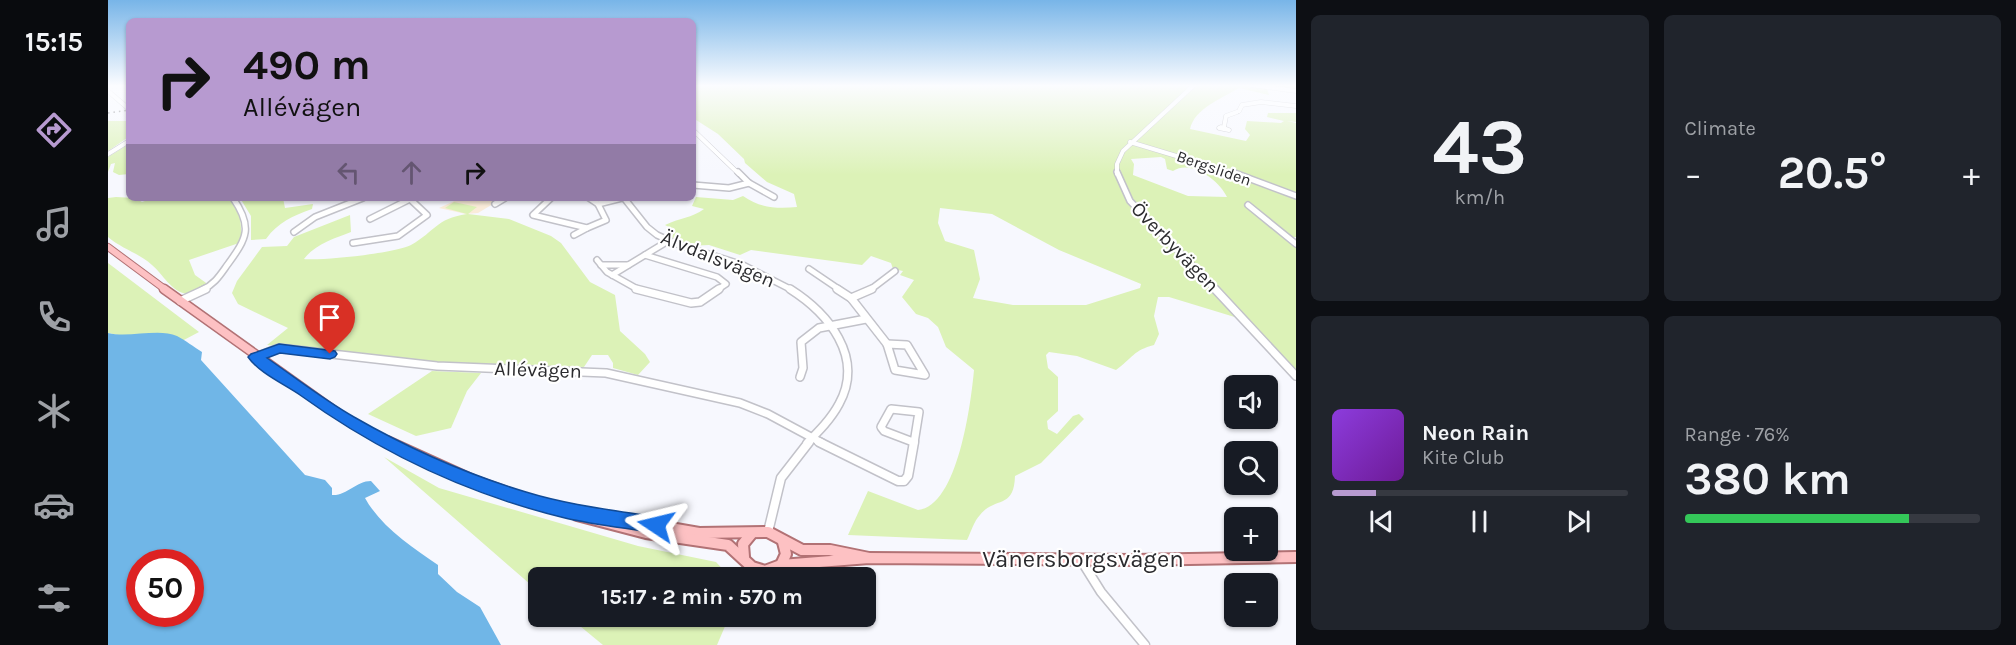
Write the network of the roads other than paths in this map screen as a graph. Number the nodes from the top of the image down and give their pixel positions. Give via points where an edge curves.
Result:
1 (1160, 115) edge
2 (1229, 115) edge
3 (1224, 127) dead end
4 (696, 134) edge
5 (1130, 142) junction
6 (126, 143) edge
7 (108, 154) edge
8 (749, 183) junction
9 (696, 185) edge
10 (1296, 196) edge
11 (774, 197) dead end
12 (235, 201) edge
13 (356, 201) edge
14 (404, 201) edge
15 (413, 201) edge
16 (500, 201) edge
17 (548, 201) edge
18 (594, 201) edge
19 (610, 201) edge
20 (625, 201) edge
21 (495, 204) dead end
22 (598, 204) junction
23 (1248, 205) dead end
24 (370, 219) dead end
25 (587, 228) junction
26 (294, 232) dead end
27 (574, 235) dead end
28 (668, 241) junction
29 (353, 243) dead end
30 (1296, 244) edge
31 (108, 247) edge
32 (645, 255) junction
33 (628, 265) junction
34 (809, 269) dead end
35 (895, 271) dead end
36 (612, 275) junction
37 (851, 298) junction
38 (180, 301) junction
39 (866, 319) junction
40 (832, 326) junction
41 (887, 344) junction
42 (256, 357) junction
43 (1296, 376) edge
44 (800, 377) dead end
45 (810, 438) junction
46 (913, 442) junction
47 (567, 510) junction
48 (768, 532) junction
49 (752, 533) junction
50 (783, 542) junction
51 (1296, 557) edge
52 (869, 558) junction
53 (744, 559) junction
54 (1081, 560) junction
55 (781, 565) junction
56 (1145, 645) edge

1 - 5 street, Överbyvägen
2 - 3 street
4 - 8 street
5 - 10 street, Bergsliden
5 - 43 street, Överbyvägen via 1117,164 1119,182 1130,201
6 - 7 street
8 - 9 street via 729,188
8 - 11 street
12 - 38 street via 244,214 245,241 213,285
13 - 26 street via 301,224
14 - 24 street
15 - 29 street via 425,217 398,236
16 - 21 street
17 - 25 street via 533,215
18 - 22 street
19 - 22 street
20 - 28 street, Älvdalsvägen via 648,229
22 - 25 street via 606,220
23 - 30 street
25 - 27 street
28 - 32 street
28 - 40 street, Älvdalsvägen via 775,280 813,305
31 - 38 main road, Vänersborgsvägen
32 - 33 street
32 - 36 street via 717,277 726,284 694,303 642,292
33 - 36 street
33 - 36 street via 599,262
34 - 37 street
35 - 37 street via 868,292
37 - 39 street
38 - 42 main road, Vänersborgsvägen
39 - 40 street
39 - 41 street
40 - 44 street via 815,330 801,342
40 - 45 street, Älvdalsvägen via 847,358 846,386 836,408
41 - 41 street via 895,370 925,375 907,345
42 - 45 street, Allévägen via 279,348 437,366 606,373 740,404 768,414
42 - 47 main road, Vänersborgsvägen via 347,420 393,446 473,481
45 - 46 street, Allévägen via 898,481 908,476
45 - 48 street, Älvdalsvägen via 776,490
46 - 46 street via 919,412 891,409 881,427
47 - 49 main road, Vänersborgsvägen via 699,532
47 - 53 main road, Vänersborgsvägen via 646,533 728,545
48 - 49 main road, Vänersborgsvägen
48 - 50 main road, Vänersborgsvägen
49 - 53 main road via 742,544
50 - 52 main road, Vänersborgsvägen via 802,550 830,550
50 - 55 main road via 786,554
51 - 54 main road, Vänersborgsvägen
52 - 54 main road, Vänersborgsvägen
52 - 55 main road, Vänersborgsvägen
53 - 55 main road, Vänersborgsvägen via 763,570
54 - 56 street via 1101,592

